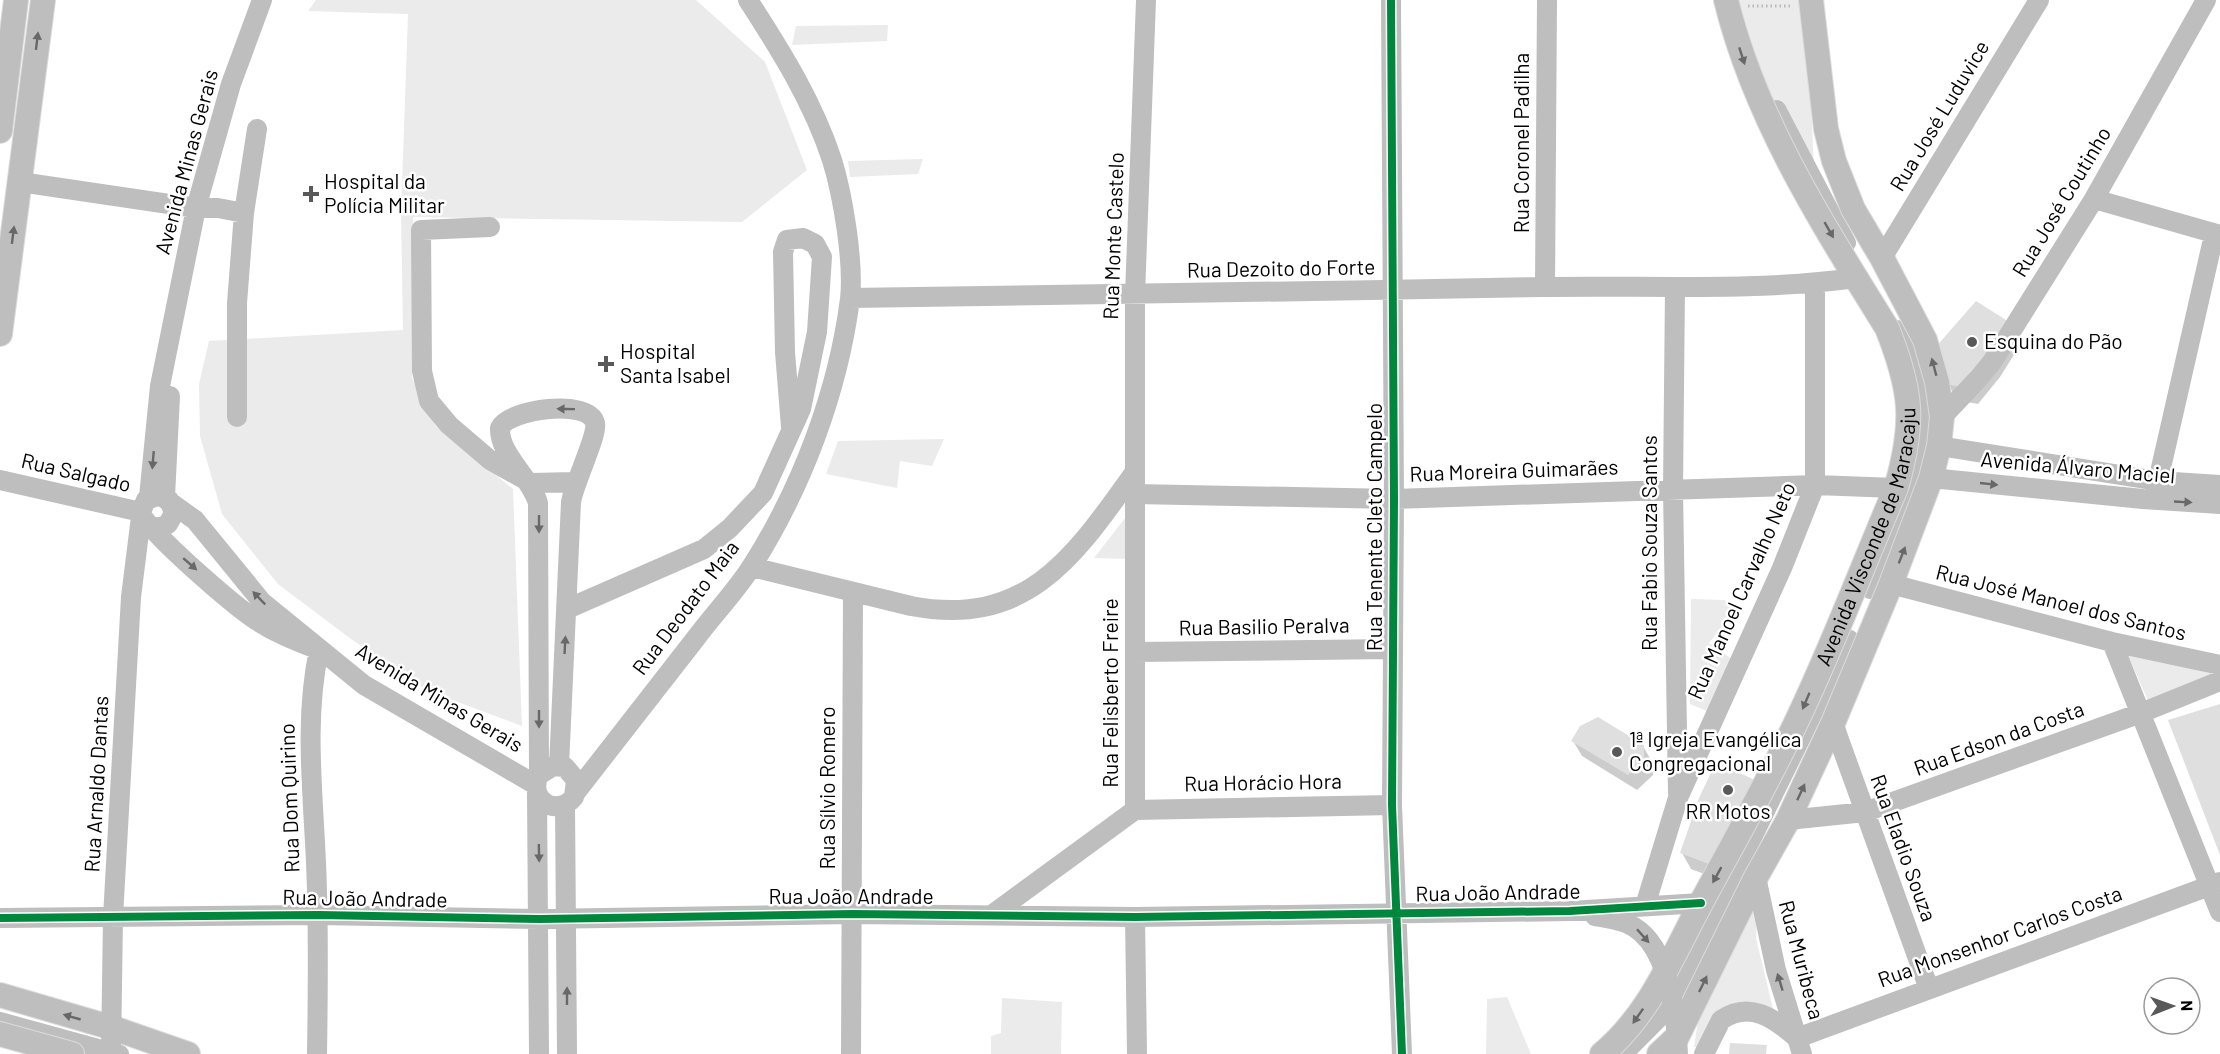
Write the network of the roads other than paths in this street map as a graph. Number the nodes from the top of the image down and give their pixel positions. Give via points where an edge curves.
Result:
1 (16, 0) edge
2 (43, 0) edge
3 (262, 0) edge
4 (748, 0) edge
5 (1146, 0) edge
6 (1391, 0) edge
7 (1547, 0) edge
8 (1726, 0) edge
9 (2039, 0) edge
10 (2206, 0) edge
11 (1812, 3) edge
12 (257, 129) dead end
13 (0, 131) edge
14 (20, 182) junction
15 (2094, 199) junction
16 (196, 208) junction
17 (244, 213) junction
18 (490, 227) dead end
19 (2217, 235) edge
20 (1882, 258) junction
21 (1856, 278) junction
22 (1815, 284) junction
23 (1545, 287) junction
24 (1675, 287) junction
25 (1392, 291) junction
26 (1135, 295) junction
27 (850, 298) junction
28 (0, 334) edge
29 (237, 417) dead end
30 (1941, 417) junction
31 (791, 427) junction
32 (1940, 446) junction
33 (1134, 473) junction
34 (1931, 478) junction
35 (0, 480) edge
36 (2158, 481) junction
37 (574, 482) junction
38 (531, 483) junction
39 (1815, 485) junction
40 (2220, 485) edge
41 (1896, 488) junction
42 (1673, 490) junction
43 (1135, 494) junction
44 (1394, 499) junction
45 (2220, 504) edge
46 (152, 508) junction
47 (752, 567) junction
48 (1891, 584) junction
49 (853, 594) junction
50 (1847, 603) junction
51 (567, 609) junction
52 (1876, 619) junction
53 (2112, 642) junction
54 (318, 650) junction
55 (1392, 650) junction
56 (1137, 652) junction
57 (2220, 665) edge
58 (2220, 681) edge
59 (1675, 710) junction
60 (2141, 713) junction
61 (1833, 723) junction
62 (1708, 727) junction
63 (559, 766) junction
64 (537, 785) junction
65 (571, 798) junction
66 (1678, 798) junction
67 (1392, 805) junction
68 (1135, 810) junction
69 (1865, 812) junction
70 (1788, 820) junction
71 (1756, 877) junction
72 (2215, 884) edge
73 (1701, 903) junction
74 (1645, 906) junction
75 (1570, 910) junction
76 (2220, 912) edge
77 (852, 914) junction
78 (993, 914) junction
79 (1395, 914) junction
80 (319, 915) junction
81 (113, 917) junction
82 (566, 917) junction
83 (1135, 917) junction
84 (0, 918) edge
85 (540, 919) junction
86 (1668, 980) junction
87 (1929, 989) junction
88 (0, 995) edge
89 (113, 1030) junction
90 (0, 1034) edge
91 (1677, 1039) edge
92 (1799, 1046) edge
93 (72, 1054) edge
94 (111, 1054) edge
95 (188, 1054) edge
96 (317, 1054) edge
97 (539, 1054) edge
98 (567, 1054) edge
99 (851, 1054) edge
100 (1137, 1054) edge
101 (1402, 1054) edge
102 (1602, 1054) edge
103 (1659, 1054) edge
104 (1704, 1054) edge

1 - 13 main road
14 -> 2 main road
3 - 16 street, Avenida Minas Gerais via 231,84
4 - 27 street, Rua Deodato Maia via 791,66 831,158 847,234
5 - 26 street, Rua Monte Castelo
6 - 25 street, Rua Tenente Cleto Campelo
7 - 23 street, Rua Coronel Padilha
8 -> 21 main road, Avenida Visconde de Maracaju via 1751,81 1774,132
9 - 20 street, Rua José Luduvice
10 - 15 street, Rua José Coutinho
11 - 20 main road, Avenida Visconde de Maracaju via 1826,129 1834,161 1853,209
12 - 17 street
14 - 16 street
28 -> 14 main road
15 - 19 street
15 - 30 street, Rua José Coutinho via 1992,362
16 - 17 street
16 - 46 street, Avenida Minas Gerais via 160,386
17 - 29 street via 237,303
18 - 38 street via 421,230 422,371 429,401 449,425 490,460
19 - 36 street
30 -> 20 main road, Avenida Visconde de Maracaju via 1937,382 1925,339
21 - 22 street, Rua Dezoito do Forte
21 - 41 main road, Avenida Visconde de Maracaju via 1887,328 1905,376 1909,415
22 - 24 street, Rua Dezoito do Forte
22 - 39 street, Rua Manoel Carvalho Neto
23 - 24 street, Rua Dezoito do Forte
23 - 25 street, Rua Dezoito do Forte
24 - 42 street, Rua Fabio Souza Santos
25 - 26 street, Rua Dezoito do Forte
25 - 44 street, Rua Tenente Cleto Campelo
26 - 27 street, Rua Dezoito do Forte
26 - 33 street, Rua Monte Castelo
27 - 47 street, Rua Deodato Maia via 820,424 800,474
30 - 32 main road, Avenida Visconde de Maracaju
31 - 31 street via 801,409 817,332 822,257 815,244 803,238 787,240 783,252
31 - 51 street via 763,493 730,528 704,549
32 - 34 main road, Avenida Visconde de Maracaju
32 - 36 street, Avenida Álvaro Maciel
33 - 43 street, Rua Felisberto Freire
33 - 49 street via 1092,531 1053,574 995,604 975,609 934,610
34 -> 45 street, Avenida Álvaro Maciel
48 -> 34 main road, Avenida Visconde de Maracaju
35 - 46 street, Rua Salgado
36 - 40 street, Avenida Álvaro Maciel
37 - 38 street
37 -> 38 street via 592,444 596,425 588,412 565,408 516,416 501,425 500,434 509,455
37 - 51 street via 568,536
38 -> 64 street via 539,515
39 - 41 street, Rua Moreira Guimarães
39 - 42 street, Rua Moreira Guimarães
39 - 62 street, Rua Manoel Carvalho Neto via 1782,568
41 - 50 main road, Avenida Visconde de Maracaju
42 - 44 street, Rua Moreira Guimarães
42 - 59 street, Rua Fabio Souza Santos
43 - 44 street, Rua Moreira Guimarães
43 - 56 street, Rua Felisberto Freire
44 - 55 street, Rua Tenente Cleto Campelo
46 -> 54 street, Avenida Minas Gerais via 254,619 288,639
54 -> 46 street, Avenida Minas Gerais via 262,602 195,520
46 - 81 street, Rua Arnaldo Dantas via 131,597
47 - 49 street
47 - 65 street, Rua Deodato Maia
48 - 52 main road, Avenida Visconde de Maracaju
48 - 53 street, Rua José Manoel dos Santos
49 - 77 street, Rua Sílvio Romero
50 - 52 main road
50 -> 73 main road, Avenida Visconde de Maracaju via 1775,768
63 -> 51 street
52 - 61 main road, Avenida Visconde de Maracaju
53 - 57 street, Rua José Manoel dos Santos
53 - 60 street
54 - 64 street, Avenida Minas Gerais via 364,685
54 - 80 street, Rua Dom Quirino via 311,684 310,720
55 - 56 street, Rua Basilio Peralva
55 - 67 street, Rua Tenente Cleto Campelo
56 - 68 street, Rua Felisberto Freire
58 - 60 street, Rua Edson da Costa
59 - 62 street, Rua Manoel Carvalho Neto
59 - 66 street, Rua Fabio Souza Santos
60 - 69 street, Rua Edson da Costa
60 - 72 street
61 - 69 street, Rua Eladio Souza
70 -> 61 main road, Avenida Visconde de Maracaju
62 - 66 street, Rua Manoel Carvalho Neto
63 - 64 street via 548,768
63 - 65 street via 573,775
64 - 65 street via 541,800 552,807
64 -> 85 street
65 - 82 street
66 - 74 street, Rua Manoel Carvalho Neto
67 - 68 street, Rua Horácio Hora
67 - 79 street, Rua Tenente Cleto Campelo
68 - 78 street, Rua Felisberto Freire
69 - 70 street, Rua Edson da Costa
69 - 87 street, Rua Eladio Souza
70 - 71 main road, Avenida Visconde de Maracaju
91 -> 71 main road, Avenida Visconde de Maracaju
92 -> 71 street, Rua Muribeca via 1769,943
72 - 76 street
72 - 87 street, Rua Monsenhor Carlos Costa
73 - 74 street, Rua João Andrade
73 - 86 main road, Avenida Visconde de Maracaju
74 - 75 street, Rua João Andrade
75 - 79 street, Rua João Andrade
75 -> 86 street, Rua João Andrade via 1635,928 1648,941
77 - 78 street, Rua João Andrade
77 - 82 street, Rua João Andrade
77 - 99 street, Rua Sílvio Romero
78 - 83 street, Rua João Andrade
79 - 83 street, Rua João Andrade
79 - 101 street, Rua Tenente Cleto Campelo
80 - 81 street, Rua João Andrade
80 - 85 street, Rua João Andrade
80 - 96 street, Rua Dom Quirino
81 - 84 street, Rua João Andrade
81 - 89 street, Rua Arnaldo Dantas
82 - 85 street, Rua João Andrade
98 -> 82 street
83 - 100 street
85 - 97 street
86 - 91 street
86 -> 102 main road, Avenida Visconde de Maracaju via 1622,1037
87 - 92 street, Rua Monsenhor Carlos Costa
89 -> 88 main road
89 - 94 street, Rua Arnaldo Dantas
89 - 95 main road
90 - 93 main road
91 - 103 main road, Avenida Visconde de Maracaju
92 - 104 street via 1772,1018 1744,1011 1722,1020

